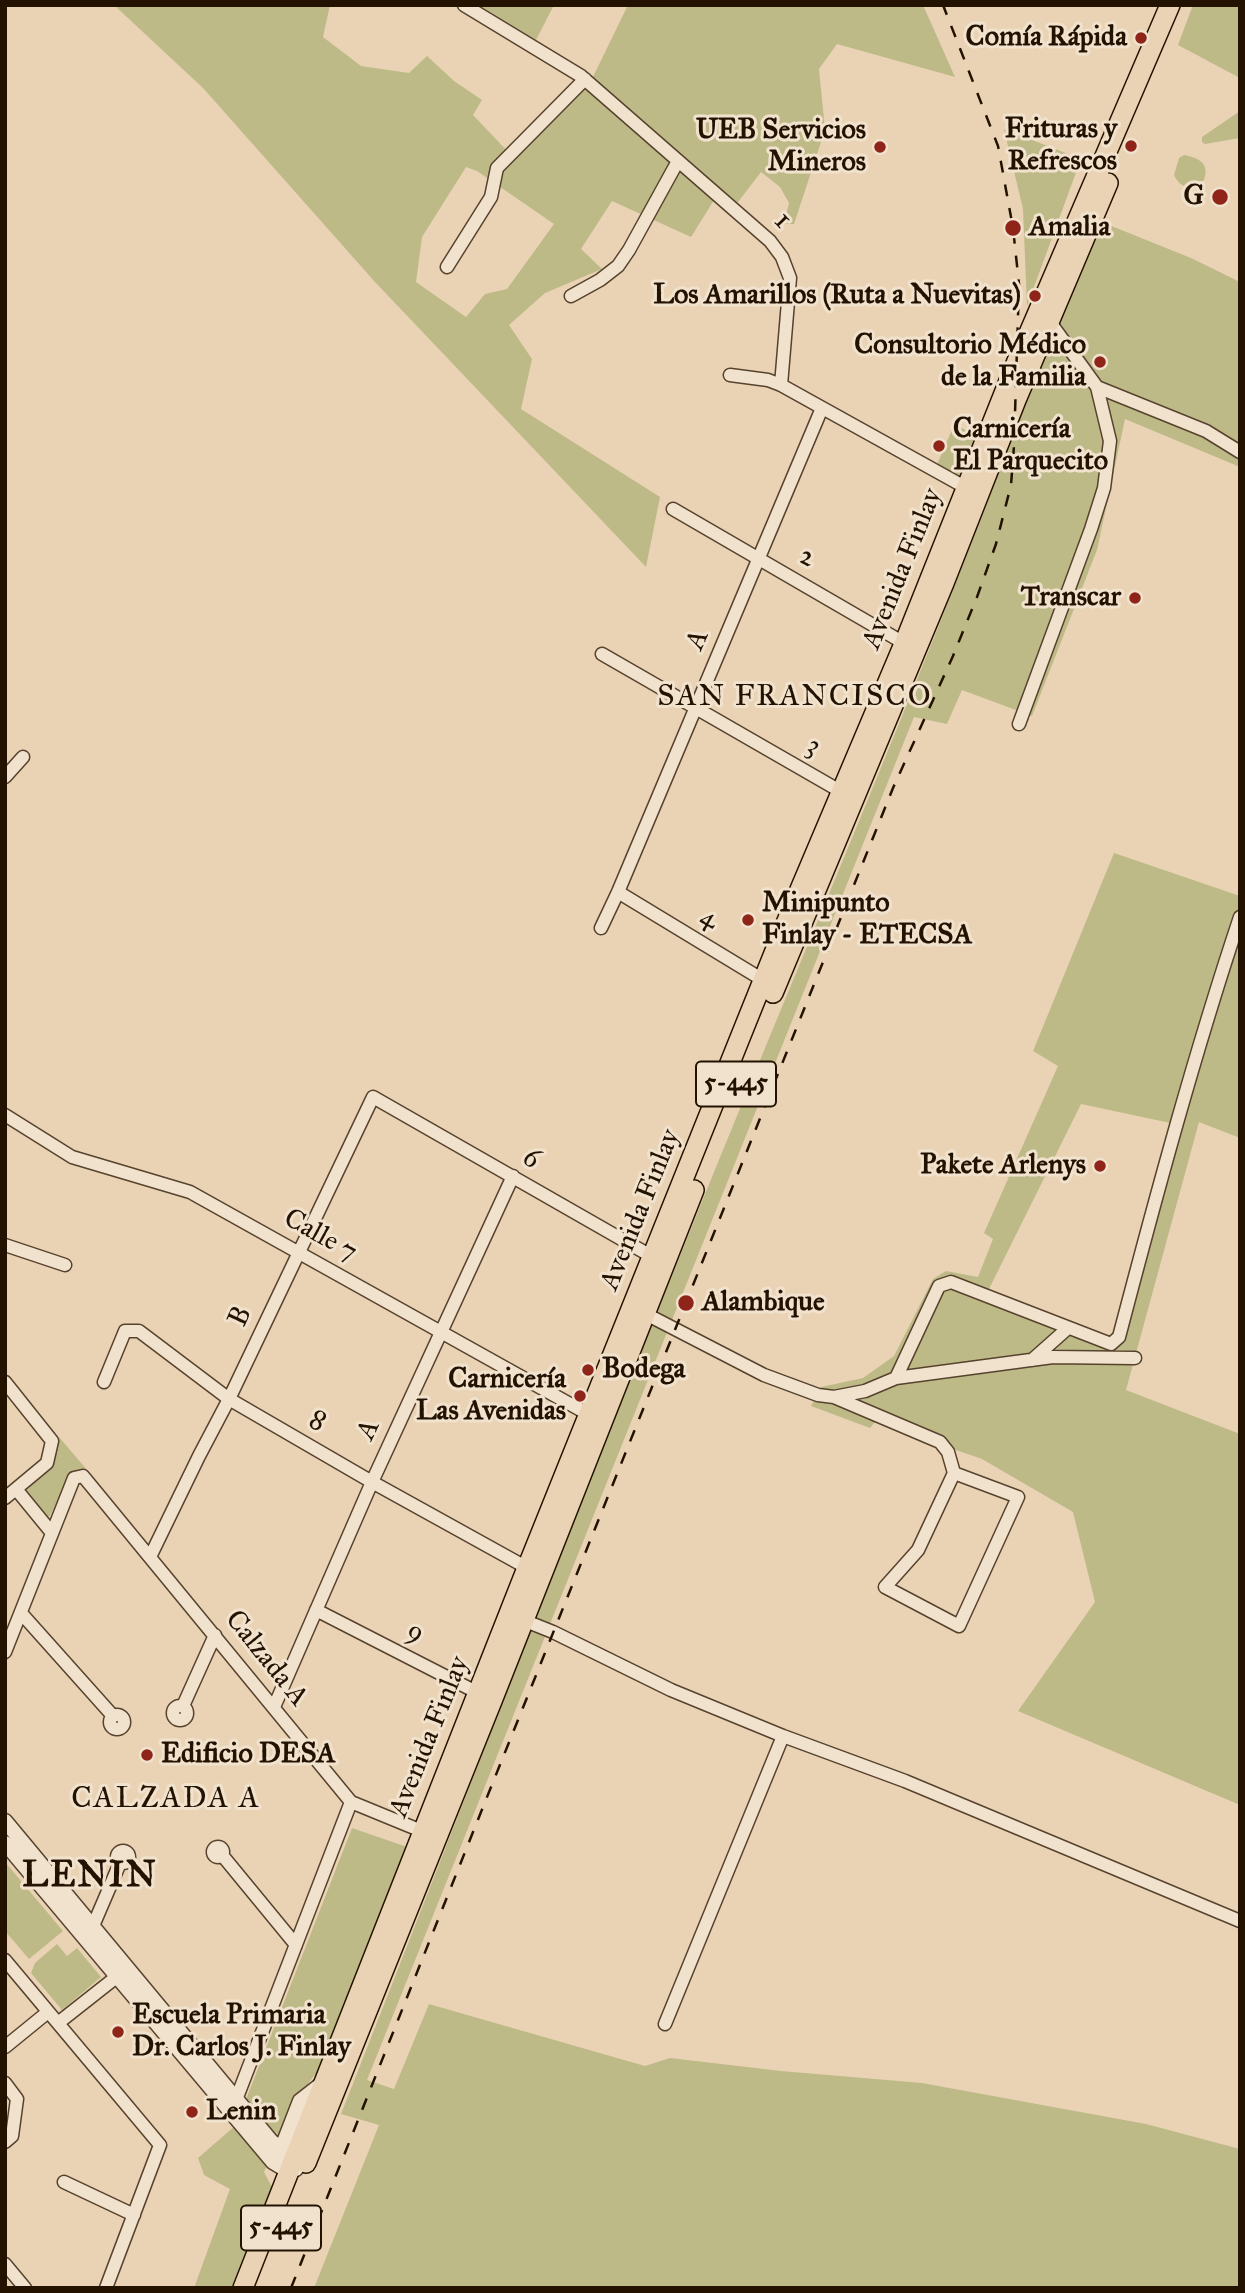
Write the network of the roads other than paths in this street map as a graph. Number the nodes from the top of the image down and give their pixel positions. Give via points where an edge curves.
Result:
1 (464, 5) edge
2 (1170, 5) edge
3 (1180, 5) edge
4 (585, 79) junction
5 (678, 161) junction
6 (447, 267) dead end
7 (571, 296) dead end
8 (1045, 316) junction
9 (730, 375) dead end
10 (781, 385) junction
11 (1097, 387) junction
12 (822, 408) junction
13 (1240, 452) edge
14 (972, 491) junction
15 (673, 509) dead end
16 (759, 559) junction
17 (910, 647) junction
18 (602, 654) dead end
19 (697, 708) junction
20 (1019, 724) dead end
21 (23, 757) dead end
22 (5, 777) edge
23 (848, 796) junction
24 (618, 892) junction
25 (1240, 917) edge
26 (601, 928) dead end
27 (769, 984) junction
28 (373, 1097) joint
29 (5, 1115) edge
30 (513, 1176) junction
31 (5, 1245) edge
32 (298, 1252) junction
33 (658, 1260) junction
34 (65, 1265) dead end
35 (638, 1310) junction
36 (1068, 1328) junction
37 (441, 1332) junction
38 (1135, 1358) dead end
39 (1032, 1360) junction
40 (895, 1378) junction
41 (5, 1382) edge
42 (104, 1382) dead end
43 (834, 1397) junction
44 (229, 1399) junction
45 (595, 1418) junction
46 (954, 1473) junction
47 (372, 1482) junction
48 (10, 1494) edge
49 (52, 1533) junction
50 (150, 1557) junction
51 (533, 1572) junction
52 (316, 1610) junction
53 (21, 1613) junction
54 (516, 1617) junction
55 (9, 1627) edge
56 (215, 1635) junction
57 (5, 1652) edge
58 (485, 1697) junction
59 (183, 1706) dead end
60 (274, 1707) junction
61 (113, 1716) dead end
62 (783, 1736) junction
63 (351, 1802) junction
64 (5, 1821) edge
65 (430, 1834) junction
66 (5, 1843) edge
67 (222, 1855) dead end
68 (120, 1863) dead end
69 (1240, 1921) edge
70 (93, 1926) junction
71 (296, 1945) junction
72 (5, 1960) edge
73 (123, 1972) junction
74 (48, 2012) junction
75 (58, 2023) junction
76 (665, 2024) dead end
77 (5, 2047) edge
78 (5, 2083) edge
79 (234, 2105) junction
80 (5, 2142) edge
81 (289, 2162) junction
82 (64, 2182) dead end
83 (134, 2215) junction
84 (5, 2264) edge
85 (25, 2288) edge
86 (106, 2288) edge
87 (243, 2288) edge
88 (257, 2288) edge

1 - 4 street, 1
2 - 8 highway, Avenida Finlay / 5-445
3 - 8 highway, Avenida Finlay / 5-445
4 - 5 street, 1
4 - 6 street via 497,169 491,197
5 - 7 street via 618,266
5 - 10 street, 1 via 770,241 782,257 790,278
8 - 11 street
8 - 14 highway, Avenida Finlay / 5-445 via 1017,360
9 - 10 street
10 - 12 street
11 - 13 street via 1206,431
11 - 20 street via 1110,441 1104,488
12 - 14 street
12 - 16 street, A
14 - 17 highway, Avenida Finlay / 5-445
15 - 16 street, 2
16 - 17 street, 2
16 - 19 street, A
17 - 23 highway, Avenida Finlay / 5-445
18 - 19 street, 3
19 - 23 street, 3
19 - 24 street, A
21 - 22 street
23 - 27 highway, Avenida Finlay / 5-445
24 - 26 street, A
24 - 27 street, 4
25 - 36 street via 1167,1154 1119,1337 1111,1344
27 - 33 highway, Avenida Finlay / 5-445
28 - 30 street, 6
28 - 32 street, B
29 - 32 street, Calle 7 via 72,1157 190,1192
30 - 33 street, 6
30 - 37 street, A
31 - 34 street
32 - 37 street, Calle 7
32 - 44 street, B
33 - 35 highway, Avenida Finlay / 5-445
35 - 43 street via 764,1375
35 - 45 highway, Avenida Finlay / 5-445
36 - 39 street
36 - 40 street via 951,1282 939,1286
37 - 45 street, Calle 7
37 - 47 street, A
38 - 39 street
39 - 40 street
40 - 43 street
41 - 48 street via 52,1441 47,1463
42 - 44 street, 8 via 125,1331 139,1331
43 - 46 street via 940,1442
44 - 47 street, 8
44 - 50 street, B
45 - 51 highway, Avenida Finlay / 5-445
46 - 46 street via 918,1550 885,1587 959,1626 1018,1497
47 - 51 street, 8
47 - 52 street, A
48 - 49 street
49 - 50 street, Calzada A via 74,1478 83,1476
49 - 53 street, Calzada A
50 - 56 street, Calzada A
51 - 54 highway, Avenida Finlay / 5-445
52 - 58 street, 9
52 - 60 street, A
53 - 55 street, Calzada A
53 - 61 street
54 - 58 highway, Avenida Finlay / 5-445
54 - 62 street via 671,1690
55 - 57 street, Calzada A
56 - 59 street
56 - 60 street, Calzada A
58 - 65 highway, Avenida Finlay / 5-445
60 - 63 street, Calzada A
62 - 69 street
62 - 76 street
63 - 65 street
63 - 71 street
64 - 70 street
65 - 81 highway, Avenida Finlay / 5-445
65 - 81 highway, Avenida Finlay / 5-445
66 - 73 street
67 - 71 street
68 - 70 street
70 - 73 street
71 - 79 street
72 - 74 street
73 - 75 street
73 - 79 street
74 - 75 street
74 - 77 street
75 - 83 street via 160,2145
78 - 80 street via 17,2099 12,2136
79 - 81 street
81 - 87 highway, Avenida Finlay / 5-445
81 - 88 highway, Avenida Finlay / 5-445
82 - 83 street
83 - 86 street
84 - 85 street

